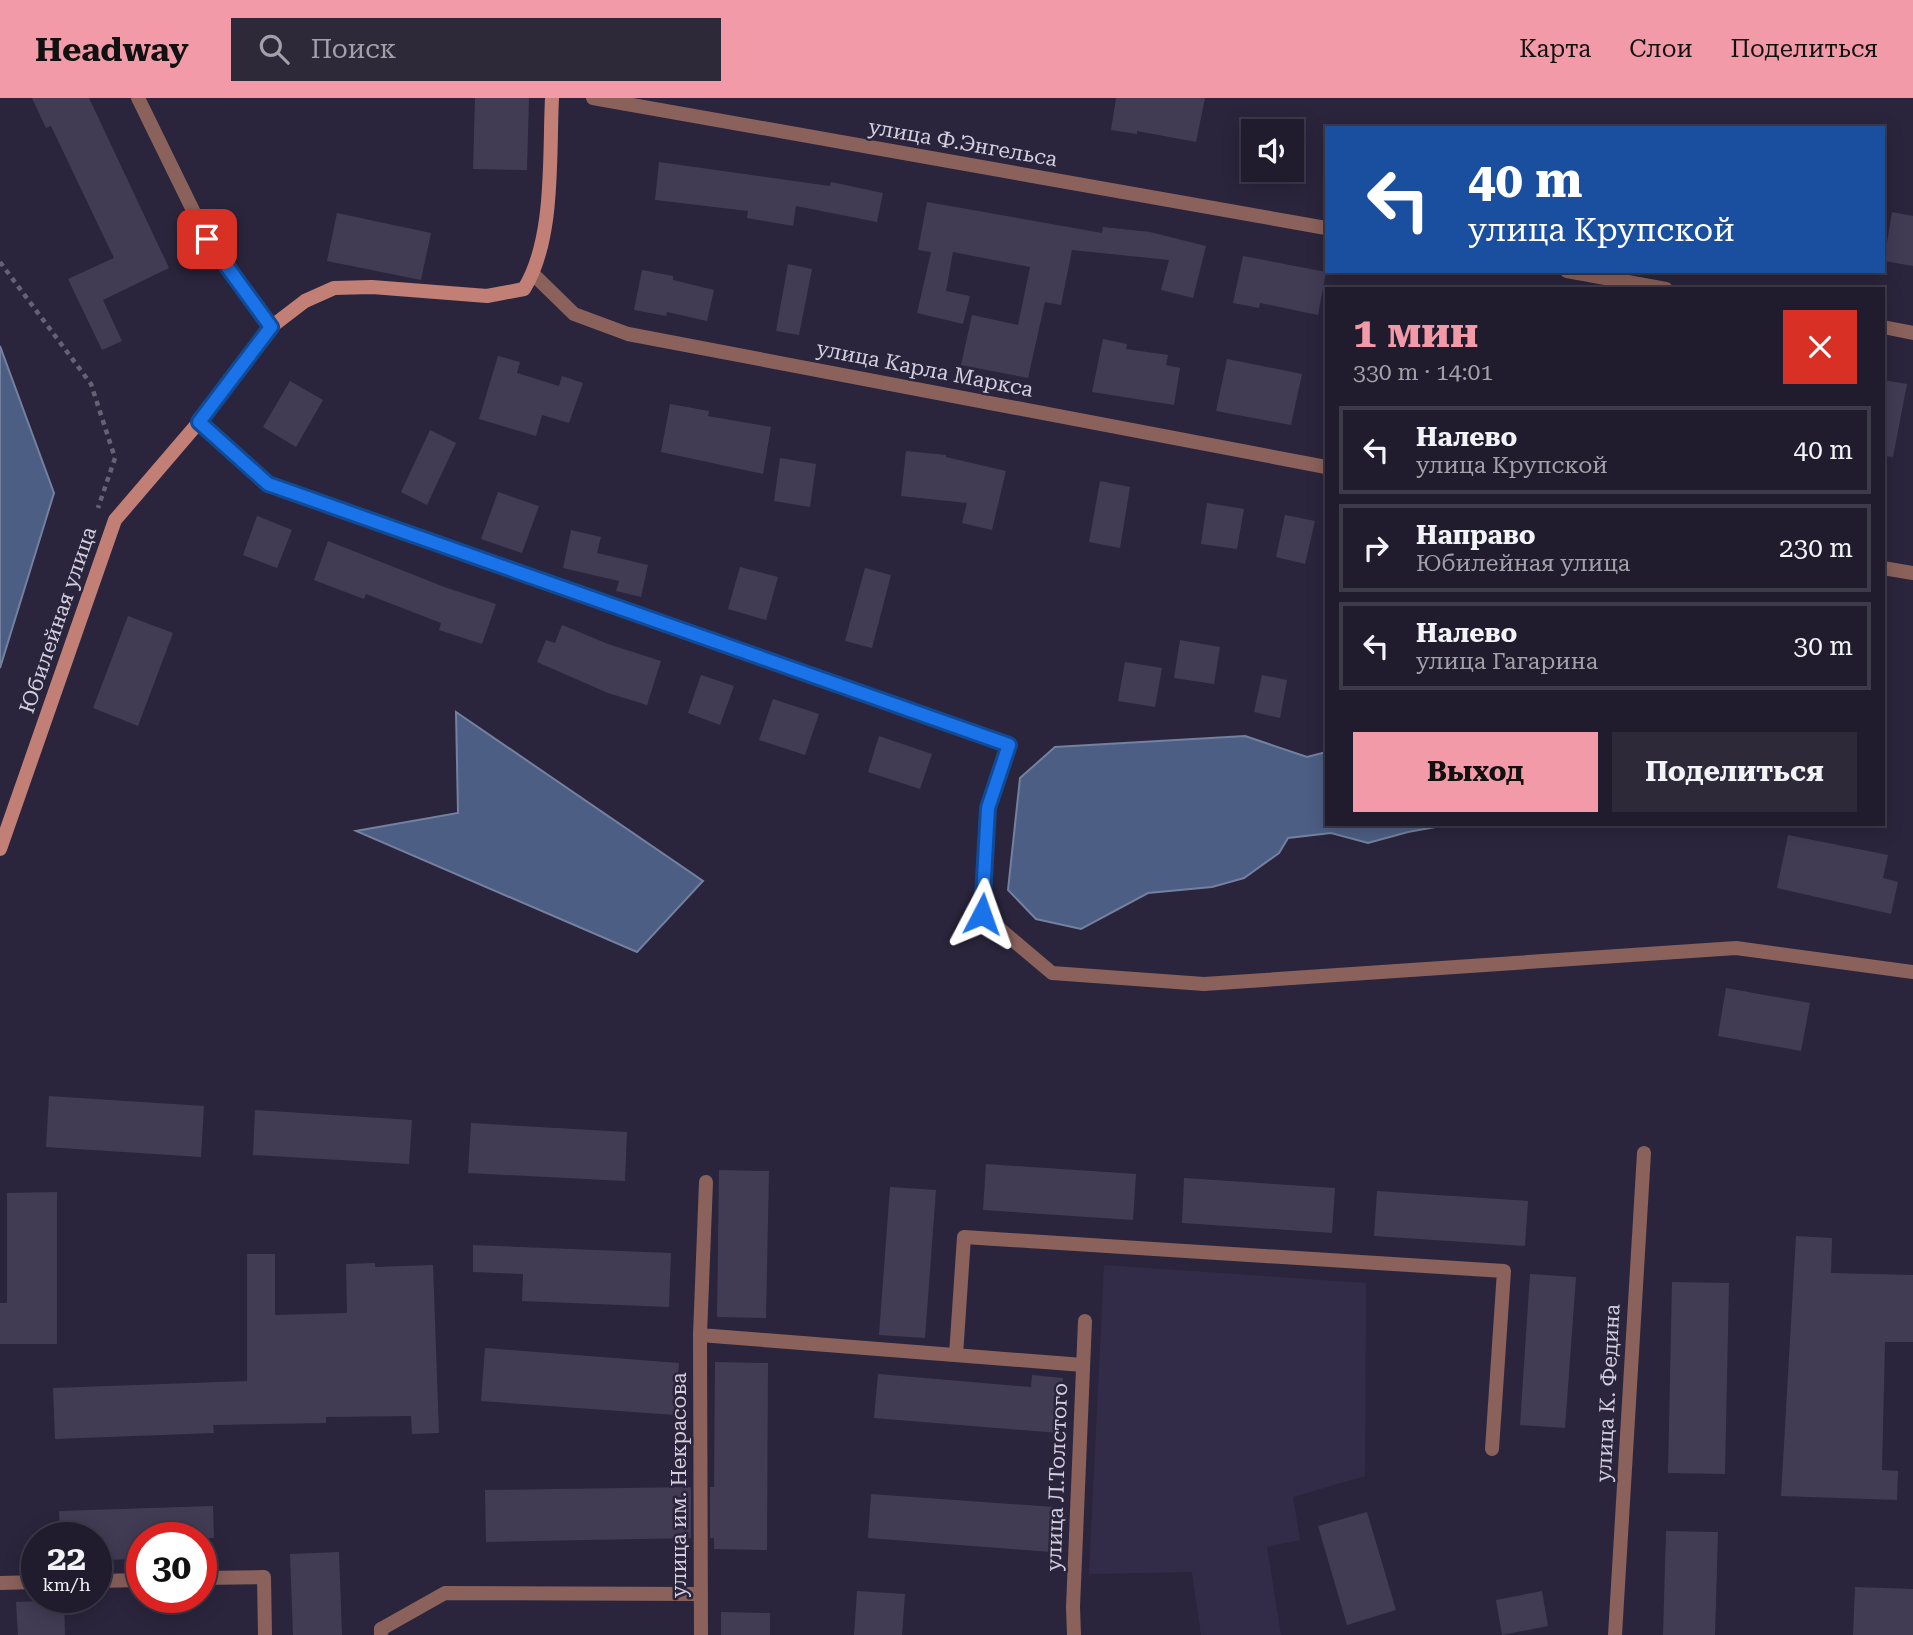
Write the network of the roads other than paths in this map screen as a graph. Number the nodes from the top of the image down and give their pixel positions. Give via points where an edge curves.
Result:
1 (138, 98) edge
2 (552, 98) edge
3 (593, 98) edge
4 (1325, 228) edge
5 (1578, 273) edge
6 (533, 275) junction
7 (1655, 287) edge
8 (271, 327) junction
9 (1885, 327) edge
10 (1913, 333) edge
11 (199, 422) junction
12 (1325, 467) edge
13 (1885, 568) edge
14 (1913, 573) edge
15 (0, 849) edge
16 (1913, 972) edge
17 (1644, 1153) dead end
18 (706, 1182) dead end
19 (1085, 1321) dead end
20 (700, 1335) junction
21 (956, 1355) junction
22 (1083, 1365) junction
23 (1492, 1449) dead end
24 (217, 1578) edge
25 (21, 1582) edge
26 (0, 1583) edge
27 (700, 1594) junction
28 (381, 1632) edge
29 (265, 1635) edge
30 (701, 1635) edge
31 (1074, 1635) edge
32 (1615, 1635) edge

1 - 8 street via 207,239
2 - 6 street via 546,225
3 - 4 street, улица Ф.Энгельса
5 - 7 street
6 - 8 street, Юбилейная улица via 524,289 487,296 334,288 305,301
6 - 12 street, улица Карла Маркса via 573,314 628,334
8 - 11 street, Юбилейная улица
9 - 10 street
11 - 15 street, Юбилейная улица via 115,520
11 - 16 street via 268,484 1009,745 988,808 982,914 1052,973 1204,984 1737,948
13 - 14 street
17 - 32 street, улица К. Федина
18 - 20 street, улица им. Некрасова
19 - 22 street, улица Л.Толстого
20 - 21 street
20 - 27 street, улица им. Некрасова
21 - 22 street
21 - 23 street via 964,1237 1504,1272
22 - 31 street, улица Л.Толстого
24 - 29 street via 264,1577
25 - 26 street
27 - 28 street via 445,1593
27 - 30 street, улица им. Некрасова

